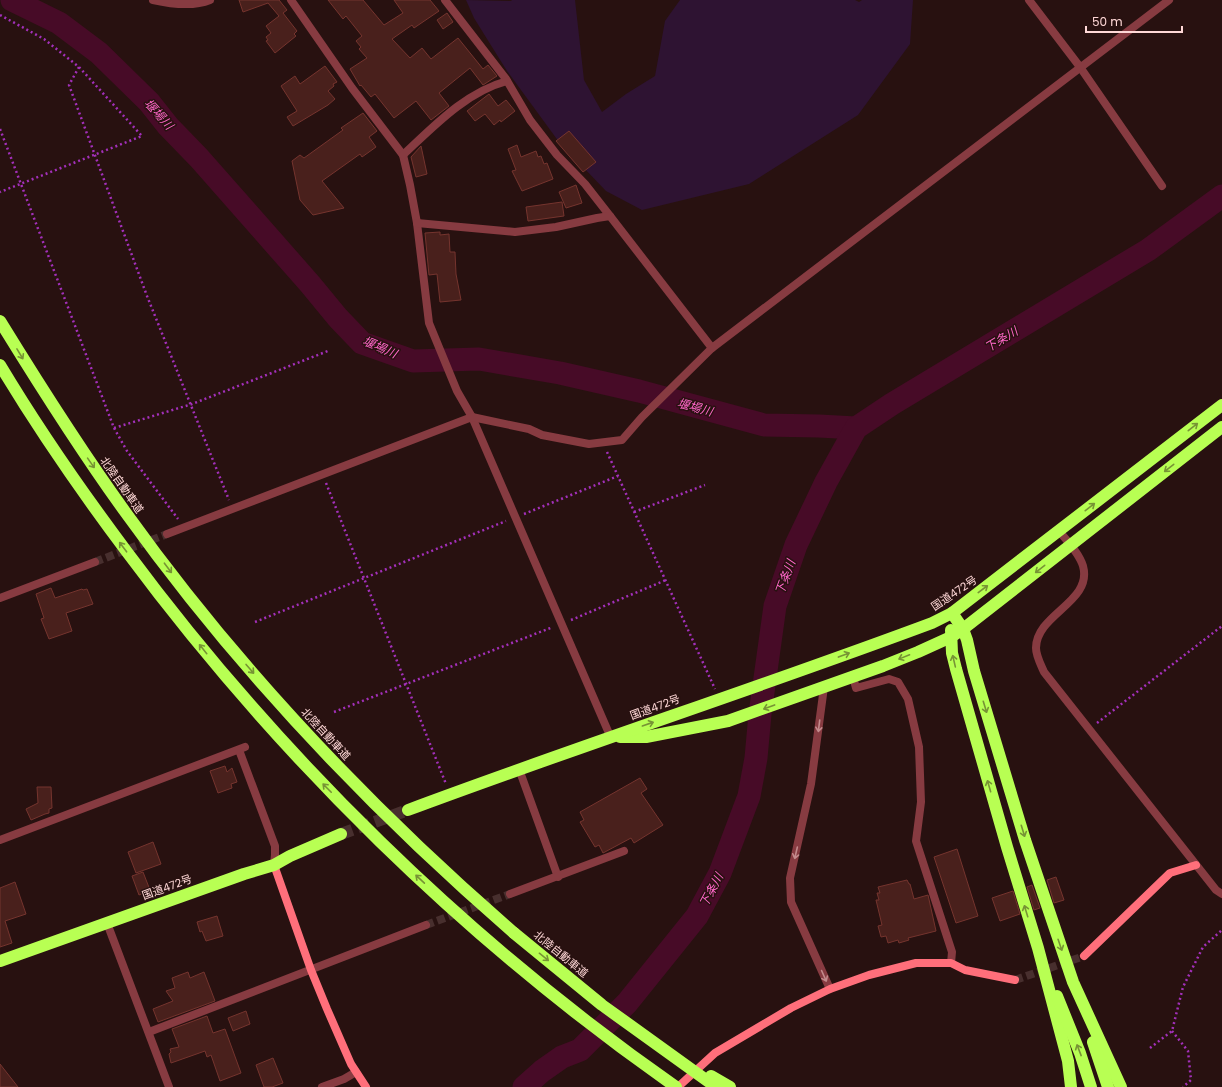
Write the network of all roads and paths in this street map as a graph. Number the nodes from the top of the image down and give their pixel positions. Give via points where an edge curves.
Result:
1 (153, 0) edge
2 (210, 0) edge
3 (292, 0) edge
4 (445, 0) edge
5 (1029, 0) edge
6 (1169, 0) edge
7 (0, 15) edge
8 (79, 67) junction
9 (1080, 67) junction
10 (507, 81) junction
11 (0, 129) edge
12 (95, 155) junction
13 (403, 155) junction
14 (22, 184) junction
15 (1162, 186) dead end
16 (0, 192) edge
17 (610, 216) junction
18 (417, 223) junction
19 (0, 321) edge
20 (712, 348) junction
21 (328, 351) dead end
22 (0, 366) edge
23 (192, 404) junction
24 (1222, 405) edge
25 (472, 417) junction
26 (1222, 427) edge
27 (114, 428) junction
28 (603, 442) junction
29 (322, 475) junction
30 (618, 476) junction
31 (705, 485) dead end
32 (233, 509) junction
33 (634, 512) junction
34 (515, 518) junction
35 (184, 527) junction
36 (1059, 531) junction
37 (167, 534) tunnel mouth
38 (1071, 546) junction
39 (95, 562) tunnel mouth
40 (364, 578) junction
41 (666, 580) junction
42 (0, 598) edge
43 (952, 613) junction
44 (255, 622) dead end
45 (561, 624) junction
46 (1222, 626) edge
47 (963, 629) junction
48 (950, 637) junction
49 (853, 677) junction
50 (406, 684) junction
51 (824, 687) junction
52 (720, 698) junction
53 (334, 712) dead end
54 (1088, 730) junction
55 (611, 738) junction
56 (519, 769) junction
57 (450, 795) junction
58 (408, 810) tunnel mouth
59 (341, 834) tunnel mouth
60 (0, 840) edge
61 (624, 852) dead end
62 (274, 865) junction
63 (1196, 865) junction
64 (558, 876) junction
65 (510, 894) tunnel mouth
66 (1222, 894) edge
67 (107, 923) junction
68 (426, 925) tunnel mouth
69 (1222, 930) edge
70 (488, 944) junction
71 (1038, 948) junction
72 (1084, 956) tunnel mouth
73 (0, 961) edge
74 (951, 963) junction
75 (311, 970) junction
76 (1015, 980) tunnel mouth
77 (1073, 982) junction
78 (830, 989) junction
79 (1172, 1030) junction
80 (149, 1032) junction
81 (651, 1041) junction
82 (1150, 1048) dead end
83 (356, 1072) junction
84 (169, 1087) edge
85 (322, 1087) edge
86 (366, 1087) edge
87 (663, 1087) edge
88 (677, 1087) edge
89 (716, 1087) edge
90 (730, 1087) edge
91 (1071, 1087) edge
92 (1091, 1087) edge
93 (1108, 1087) edge
94 (1121, 1087) edge
95 (1183, 1087) edge

1 - 2 street via 171,4 203,3
3 - 13 street via 352,88
4 - 10 street
5 - 9 street
6 - 9 street
7 - 8 path via 44,39
8 - 12 path via 69,85
8 - 12 path via 142,136
9 - 15 street
9 - 20 street
10 - 13 street via 493,85 450,111
10 - 17 street via 530,120
11 - 14 path
12 - 14 path
12 - 23 path via 147,296
13 - 18 street
14 - 16 path
14 - 27 path
17 - 18 street via 515,232
17 - 20 street
18 - 25 street via 429,323 457,391
19 -> 81 highway, 北陸自動車道, bridge via 72,436 126,514 178,582 286,711 399,828 457,883 602,1005
20 - 28 street via 622,440
21 - 23 path
70 -> 22 highway via 321,782 214,663 104,521
23 - 27 path
23 - 32 path
36 -> 24 highway, 国道472号
25 - 28 street via 589,444
25 - 29 street
25 - 34 street
26 -> 38 highway, 国道472号
27 - 35 path via 127,451
28 - 30 path
29 - 32 street
29 - 40 path
30 - 33 path
30 - 34 path
31 - 33 path
32 - 35 street
33 - 41 path
34 - 40 path
34 - 45 street
35 - 37 street
36 - 38 street
43 -> 36 highway, 国道472号
38 -> 47 highway, 国道472号
38 - 54 street via 1083,568 1082,584 1078,592 1042,630 1036,648 1044,672
39 - 42 street
40 - 44 path
40 - 50 path
41 - 45 path
41 - 52 path
43 - 47 highway
43 - 48 highway
52 -> 43 highway, 国道472号 via 932,623
45 - 50 path
45 - 55 street
46 - 54 path
47 - 48 highway, 国道472号
47 -> 77 highway via 980,693
48 -> 49 highway, 国道472号
71 -> 48 highway via 956,669
49 - 51 highway, 国道472号
49 - 74 street via 856,688 893,680 898,682 908,699 918,747 921,802 916,841 952,952
50 - 53 path
50 - 57 path
51 -> 55 highway, 国道472号 via 728,721 646,737
51 -> 78 street via 812,784 790,878 791,902
55 -> 52 highway, 国道472号
54 - 63 street
55 - 56 highway, 国道472号
56 - 57 highway, 国道472号
56 - 64 street
57 - 58 highway, 国道472号
59 - 62 highway, 国道472号
60 - 62 street via 242,748 275,846
61 - 64 street
62 - 67 highway, 国道472号
62 - 75 street
63 - 66 street
63 - 72 street via 1170,873
64 - 65 street
67 - 73 highway, 国道472号
67 - 80 street
68 - 75 street
69 - 79 path via 1203,947 1184,987
70 - 87 highway via 543,995
70 - 88 highway
71 - 91 highway via 1068,1061
92 -> 71 highway
74 - 76 street via 965,970
74 - 78 street via 916,963 869,975
75 - 80 street
75 - 83 street via 350,1064
77 - 93 highway
77 - 94 highway
78 - 88 street via 791,1008 715,1053
79 - 82 path
79 - 95 path via 1188,1051 1192,1080
80 - 84 street
81 - 89 highway, 北陸自動車道, bridge
81 - 90 highway, bridge
83 - 85 street
83 - 86 street

